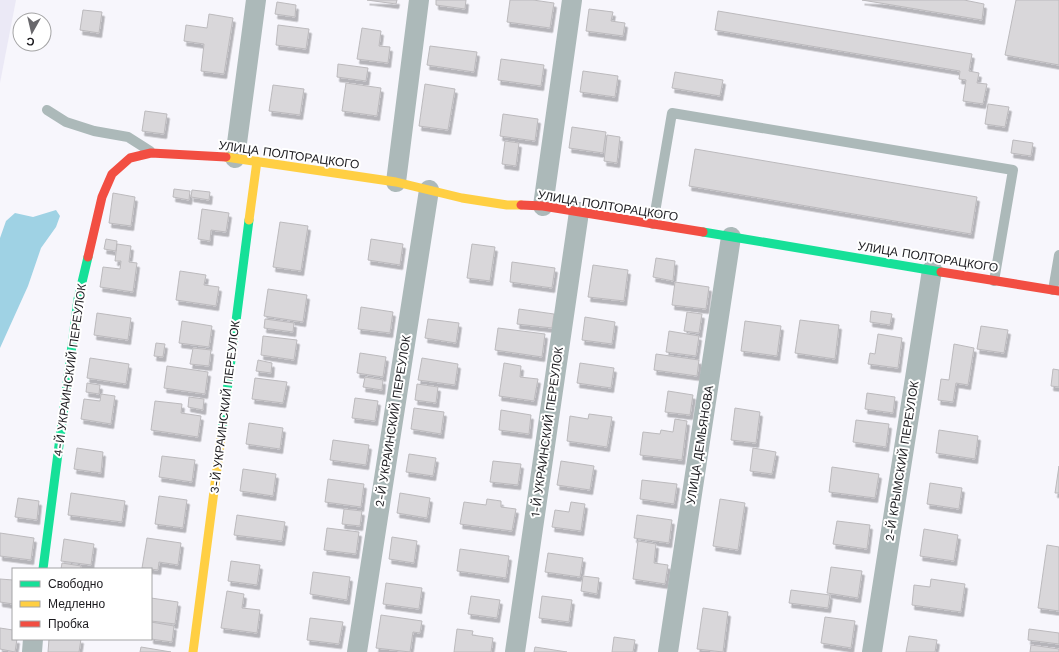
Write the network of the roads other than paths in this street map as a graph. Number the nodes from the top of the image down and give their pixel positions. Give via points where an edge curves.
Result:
1 (256, 0) edge
2 (419, 0) edge
3 (572, 0) edge
4 (47, 110) dead end
5 (151, 153) junction
6 (235, 158) junction
7 (257, 161) junction
8 (112, 174) joint
9 (396, 182) junction
10 (429, 190) junction
11 (543, 206) junction
12 (579, 212) junction
13 (653, 224) junction
14 (731, 237) junction
15 (1059, 255) edge
16 (932, 270) junction
17 (994, 280) junction
18 (1056, 291) edge
19 (43, 568) edge
20 (33, 640) edge
21 (32, 652) edge
22 (193, 652) edge
23 (357, 652) edge
24 (515, 652) edge
25 (668, 652) edge
26 (872, 652) edge

1 - 6 street
2 - 9 street
3 - 11 street
4 - 5 lane via 66,122 94,131 128,137
5 - 6 street, УЛИЦА ПОЛТОРАЦКОГО
5 - 8 street, УЛИЦА ПОЛТОРАЦКОГО via 130,158
6 - 7 street, УЛИЦА ПОЛТОРАЦКОГО
7 - 9 street, УЛИЦА ПОЛТОРАЦКОГО
7 - 22 street, 3-Й УКРАИНСКИЙ ПЕРЕУЛОК
8 - 19 street, 4-Й УКРАИНСКИЙ ПЕРЕУЛОК via 102,198 78,299
9 - 10 street, УЛИЦА ПОЛТОРАЦКОГО
10 - 11 street, УЛИЦА ПОЛТОРАЦКОГО via 507,205
10 - 23 street, 2-Й УКРАИНСКИЙ ПЕРЕУЛОК
11 - 12 street, УЛИЦА ПОЛТОРАЦКОГО
12 - 13 street, УЛИЦА ПОЛТОРАЦКОГО
12 - 24 street, 1-Й УКРАИНСКИЙ ПЕРЕУЛОК
13 - 14 street, УЛИЦА ПОЛТОРАЦКОГО
13 - 17 lane via 672,113 1013,170
14 - 16 street, УЛИЦА ПОЛТОРАЦКОГО
14 - 25 street, УЛИЦА ДЕМЬЯНОВА
15 - 18 lane
16 - 17 street, УЛИЦА ПОЛТОРАЦКОГО
16 - 26 street, 2-Й КРЫМСКИЙ ПЕРЕУЛОК
17 - 18 street, УЛИЦА ПОЛТОРАЦКОГО
20 - 21 street

